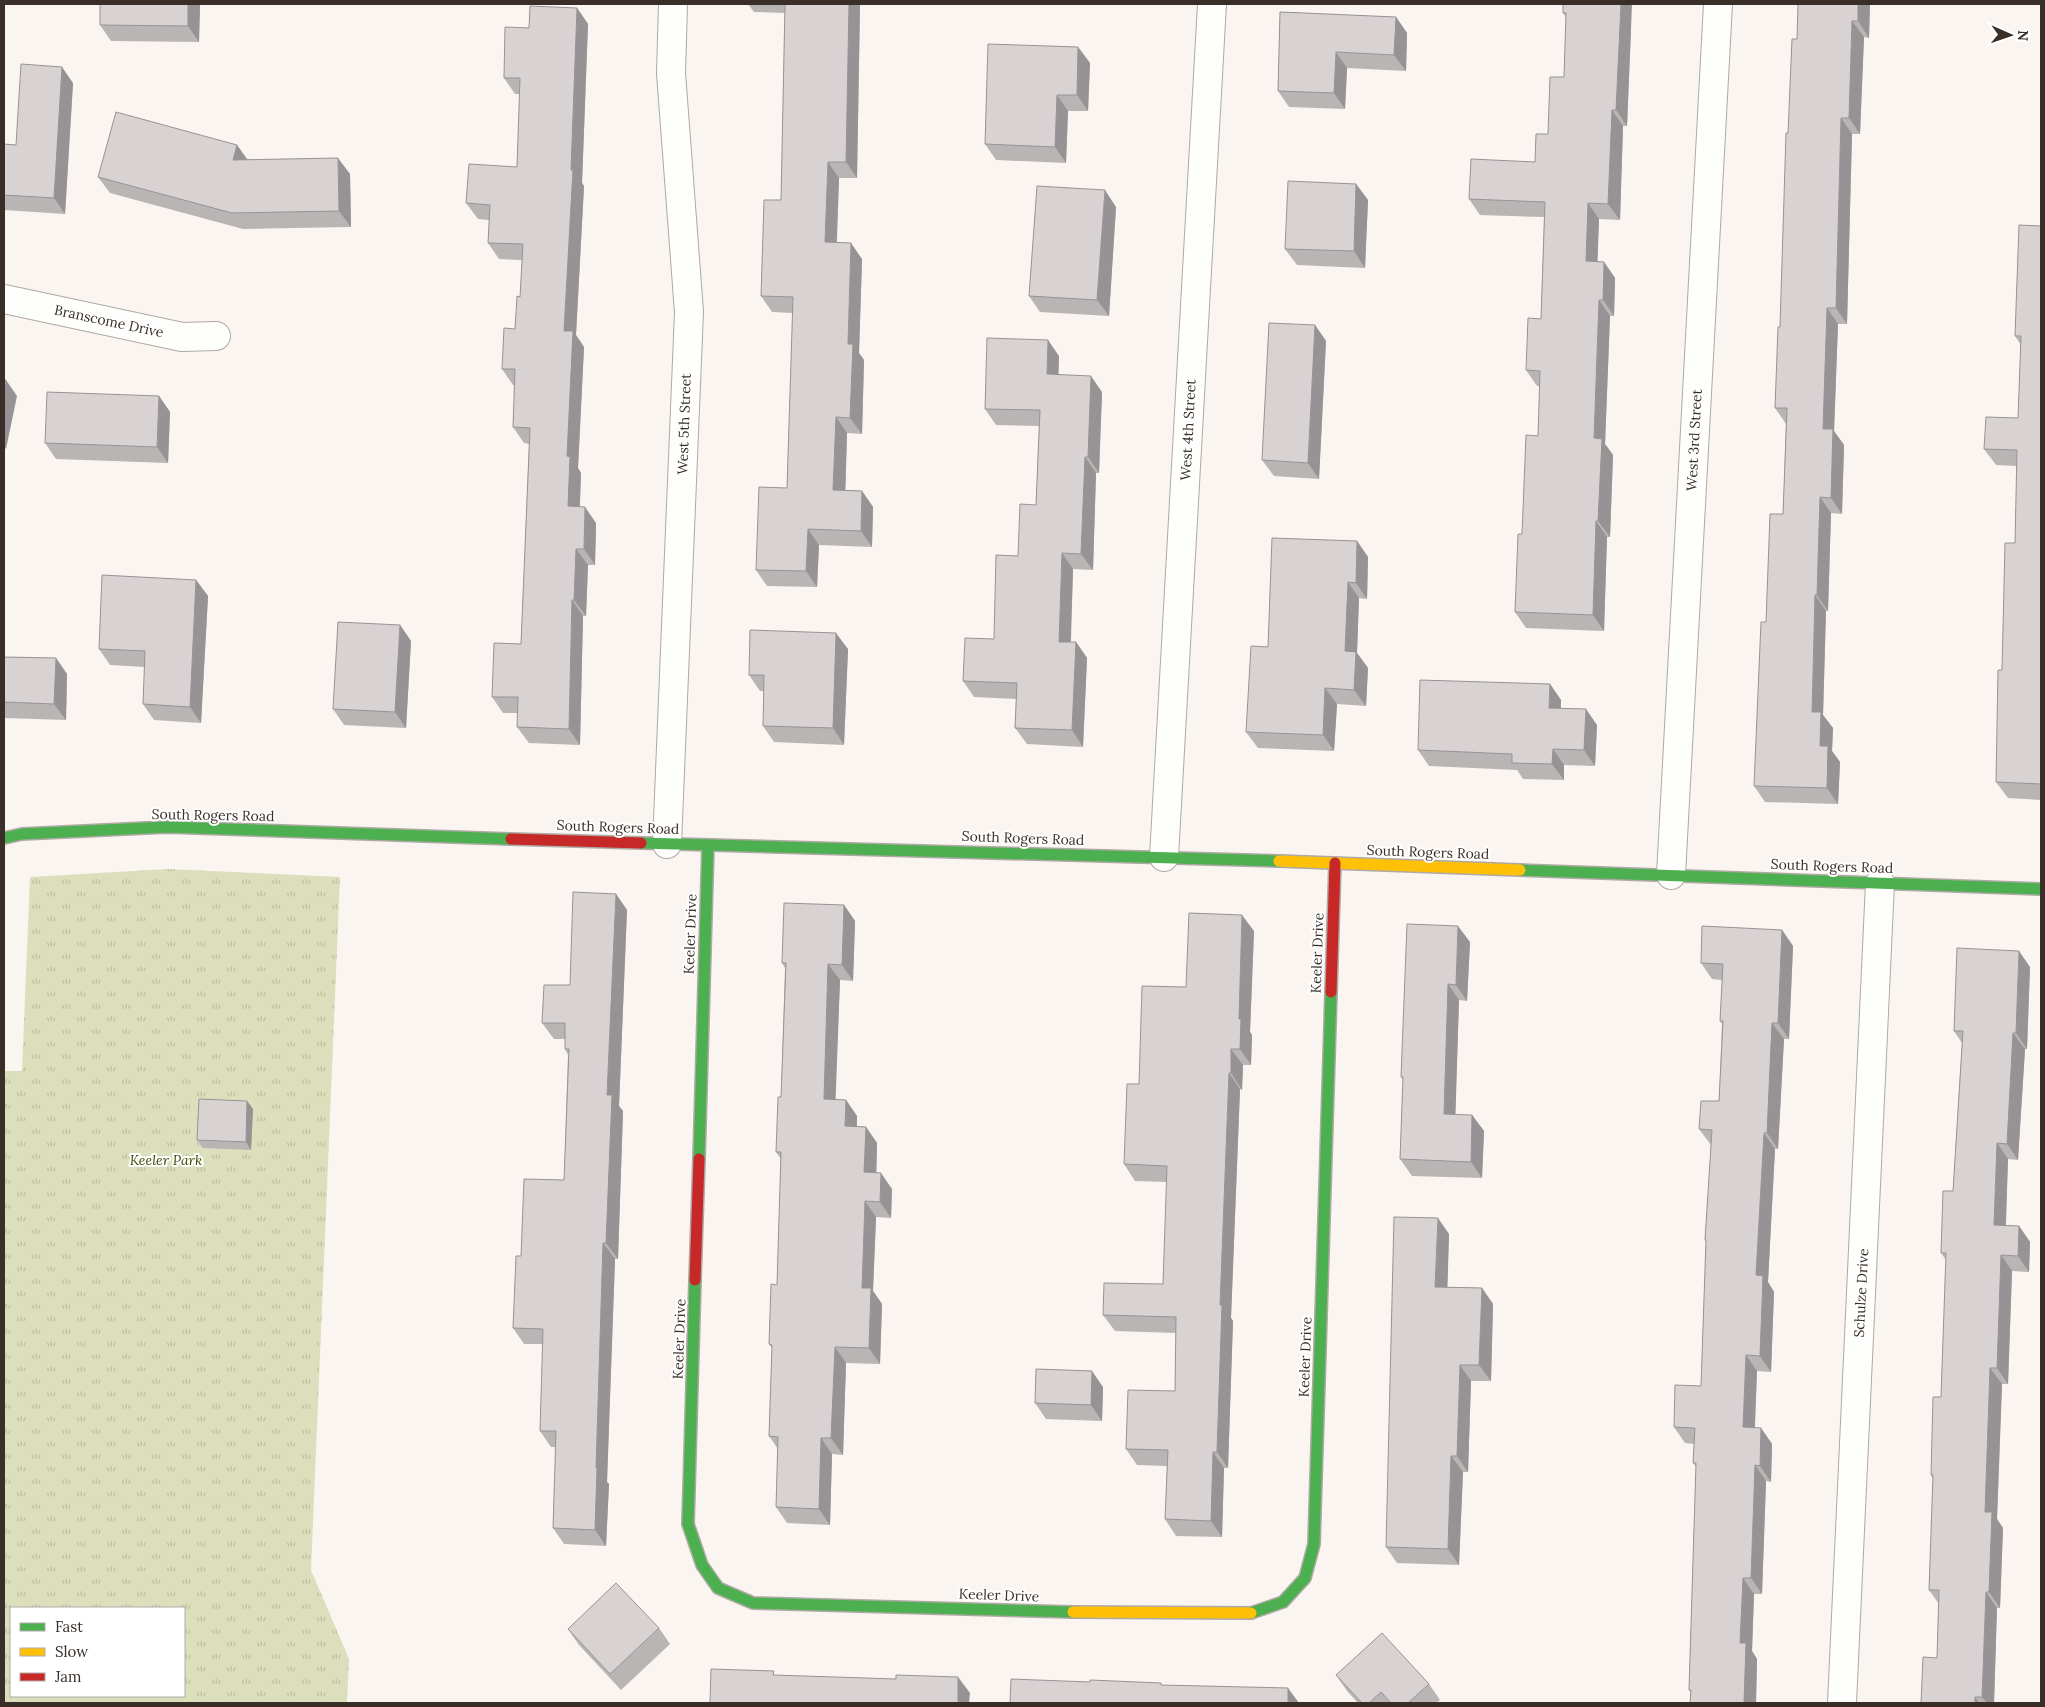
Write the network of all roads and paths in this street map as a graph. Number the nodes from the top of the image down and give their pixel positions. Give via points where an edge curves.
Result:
1 (673, 4) edge
2 (1212, 4) edge
3 (1718, 4) edge
4 (4, 299) edge
5 (216, 336) dead end
6 (4, 838) edge
7 (667, 844) junction
8 (708, 845) junction
9 (1164, 857) junction
10 (1335, 863) junction
11 (1671, 876) junction
12 (1880, 883) junction
13 (2041, 889) edge
14 (1842, 1703) edge

1 - 7 street, West 5th Street via 671,73 689,312
2 - 9 street, West 4th Street
3 - 11 street, West 3rd Street
4 - 5 street, Branscome Drive via 182,337
6 - 7 street, South Rogers Road via 22,834 167,827
7 - 8 street, South Rogers Road
8 - 9 street, South Rogers Road
8 - 10 street, Keeler Drive via 688,1524 702,1565 718,1588 753,1603 1040,1612 1251,1613 1283,1602 1305,1578 1314,1544
9 - 10 street, South Rogers Road
10 - 11 street, South Rogers Road
11 - 12 street, South Rogers Road
12 - 13 street, South Rogers Road
12 - 14 street, Schulze Drive

